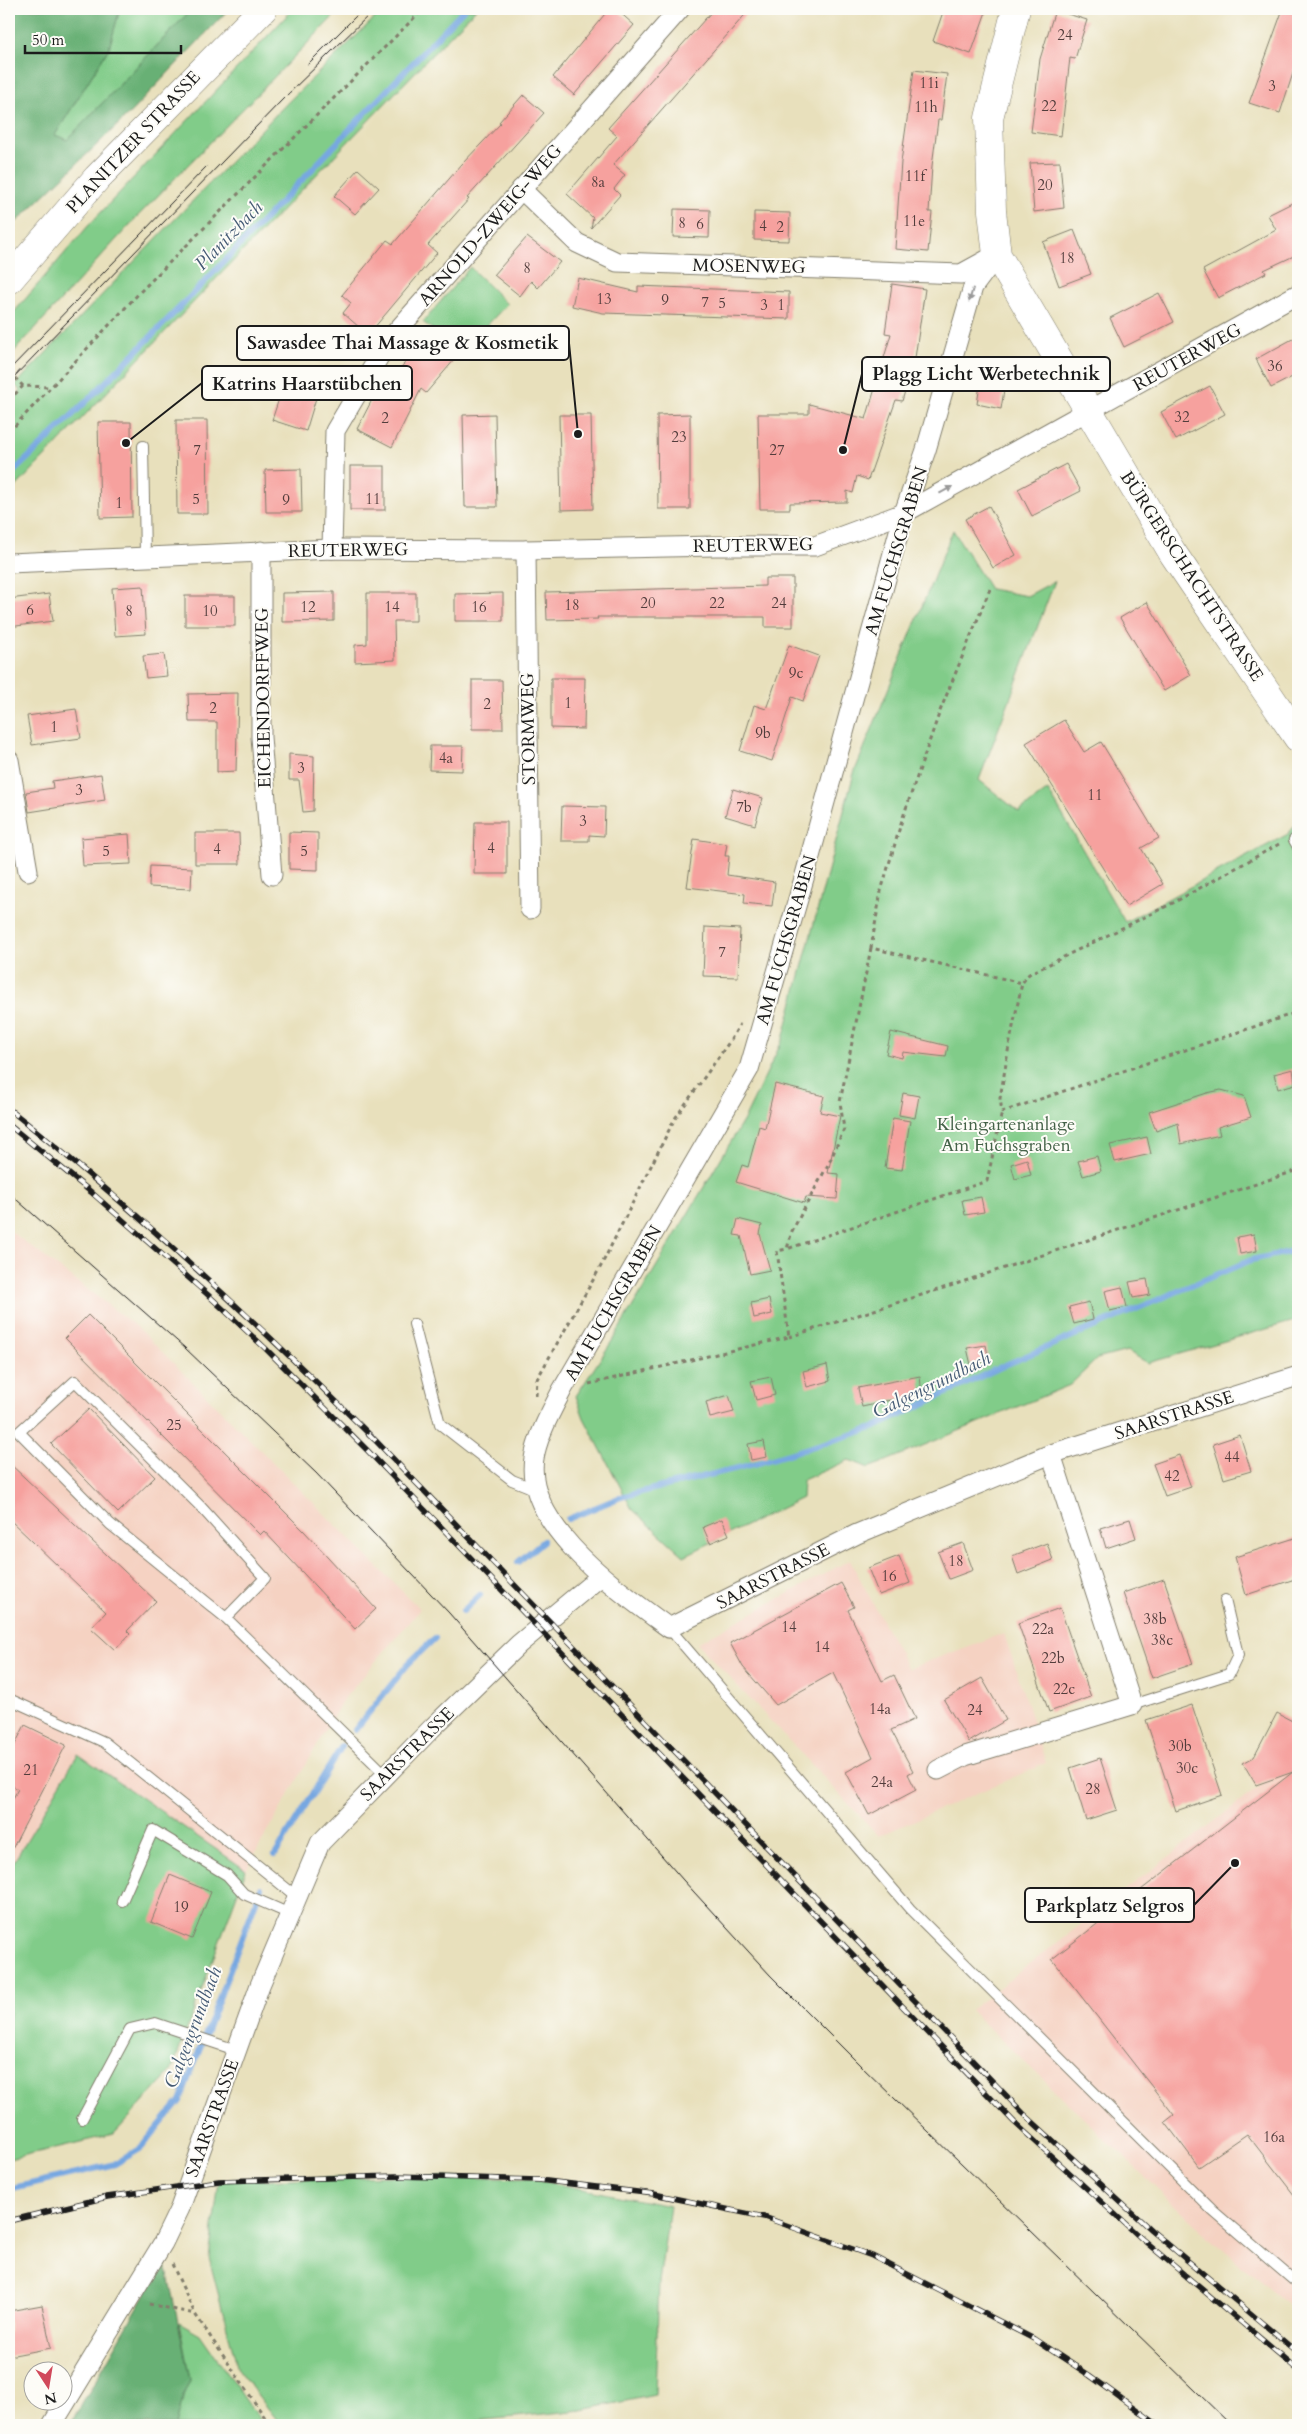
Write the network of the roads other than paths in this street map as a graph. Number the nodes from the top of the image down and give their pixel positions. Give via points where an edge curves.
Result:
1 (263, 9) edge
2 (680, 9) edge
3 (1016, 9) edge
4 (521, 189) junction
5 (998, 255) junction
6 (9, 280) edge
7 (1298, 294) edge
8 (1089, 412) junction
9 (143, 446) dead end
10 (904, 513) junction
11 (332, 549) junction
12 (526, 550) junction
13 (261, 551) junction
14 (145, 556) junction
15 (9, 563) edge
16 (1298, 738) edge
17 (9, 760) edge
18 (28, 871) dead end
19 (272, 875) dead end
20 (530, 909) dead end
21 (414, 1324) dead end
22 (1298, 1376) edge
23 (1051, 1454) junction
24 (537, 1490) junction
25 (600, 1576) junction
26 (1225, 1600) dead end
27 (226, 1618) junction
28 (669, 1628) junction
29 (9, 1699) edge
30 (1132, 1705) junction
31 (938, 1770) dead end
32 (386, 1775) junction
33 (122, 1901) dead end
34 (293, 1906) junction
35 (236, 2050) junction
36 (82, 2120) dead end
37 (1298, 2284) edge
38 (52, 2425) edge

1 - 6 main road, PLANITZER STRASSE via 96,178
2 - 4 street, ARNOLD-ZWEIG-WEG
3 - 5 main road via 989,118 992,211
4 - 5 street, MOSENWEG via 577,243 617,262 961,274
4 - 11 street, ARNOLD-ZWEIG-WEG via 389,340 335,431
5 - 8 main road
5 -> 10 street, AM FUCHSGRABEN via 973,286 926,450
7 - 8 street, REUTERWEG
10 -> 8 street, REUTERWEG
8 - 16 main road, BÜRGERSCHACHTSTRASSE via 1172,552
9 - 14 lane
10 - 12 street, REUTERWEG via 814,546
10 - 24 street, AM FUCHSGRABEN via 749,1069 562,1390 534,1454
11 - 12 street, REUTERWEG
11 - 13 street, REUTERWEG
12 - 20 street, STORMWEG
13 - 14 street, REUTERWEG
13 - 19 street, EICHENDORFFWEG via 261,737
14 - 15 street, REUTERWEG
17 - 18 street
21 - 24 lane via 440,1424 512,1480
22 - 23 street, SAARSTRASSE
23 - 28 street, SAARSTRASSE via 857,1534
23 - 30 street
24 - 25 street, AM FUCHSGRABEN via 548,1518
25 - 28 street
25 - 32 street, SAARSTRASSE via 518,1644
26 - 30 lane via 1238,1654 1229,1674
27 - 27 lane via 110,1524 19,1432 75,1381 201,1507 265,1578
27 - 32 lane
28 - 37 lane via 910,1908 1213,2211
29 - 34 lane via 104,1742
30 - 31 street via 965,1756
32 - 34 street, SAARSTRASSE via 320,1842
33 - 34 lane via 153,1830 227,1875 244,1894 269,1905
34 - 35 street, SAARSTRASSE
35 - 36 lane via 154,2023 130,2029
35 - 38 street, SAARSTRASSE via 180,2208 163,2243

